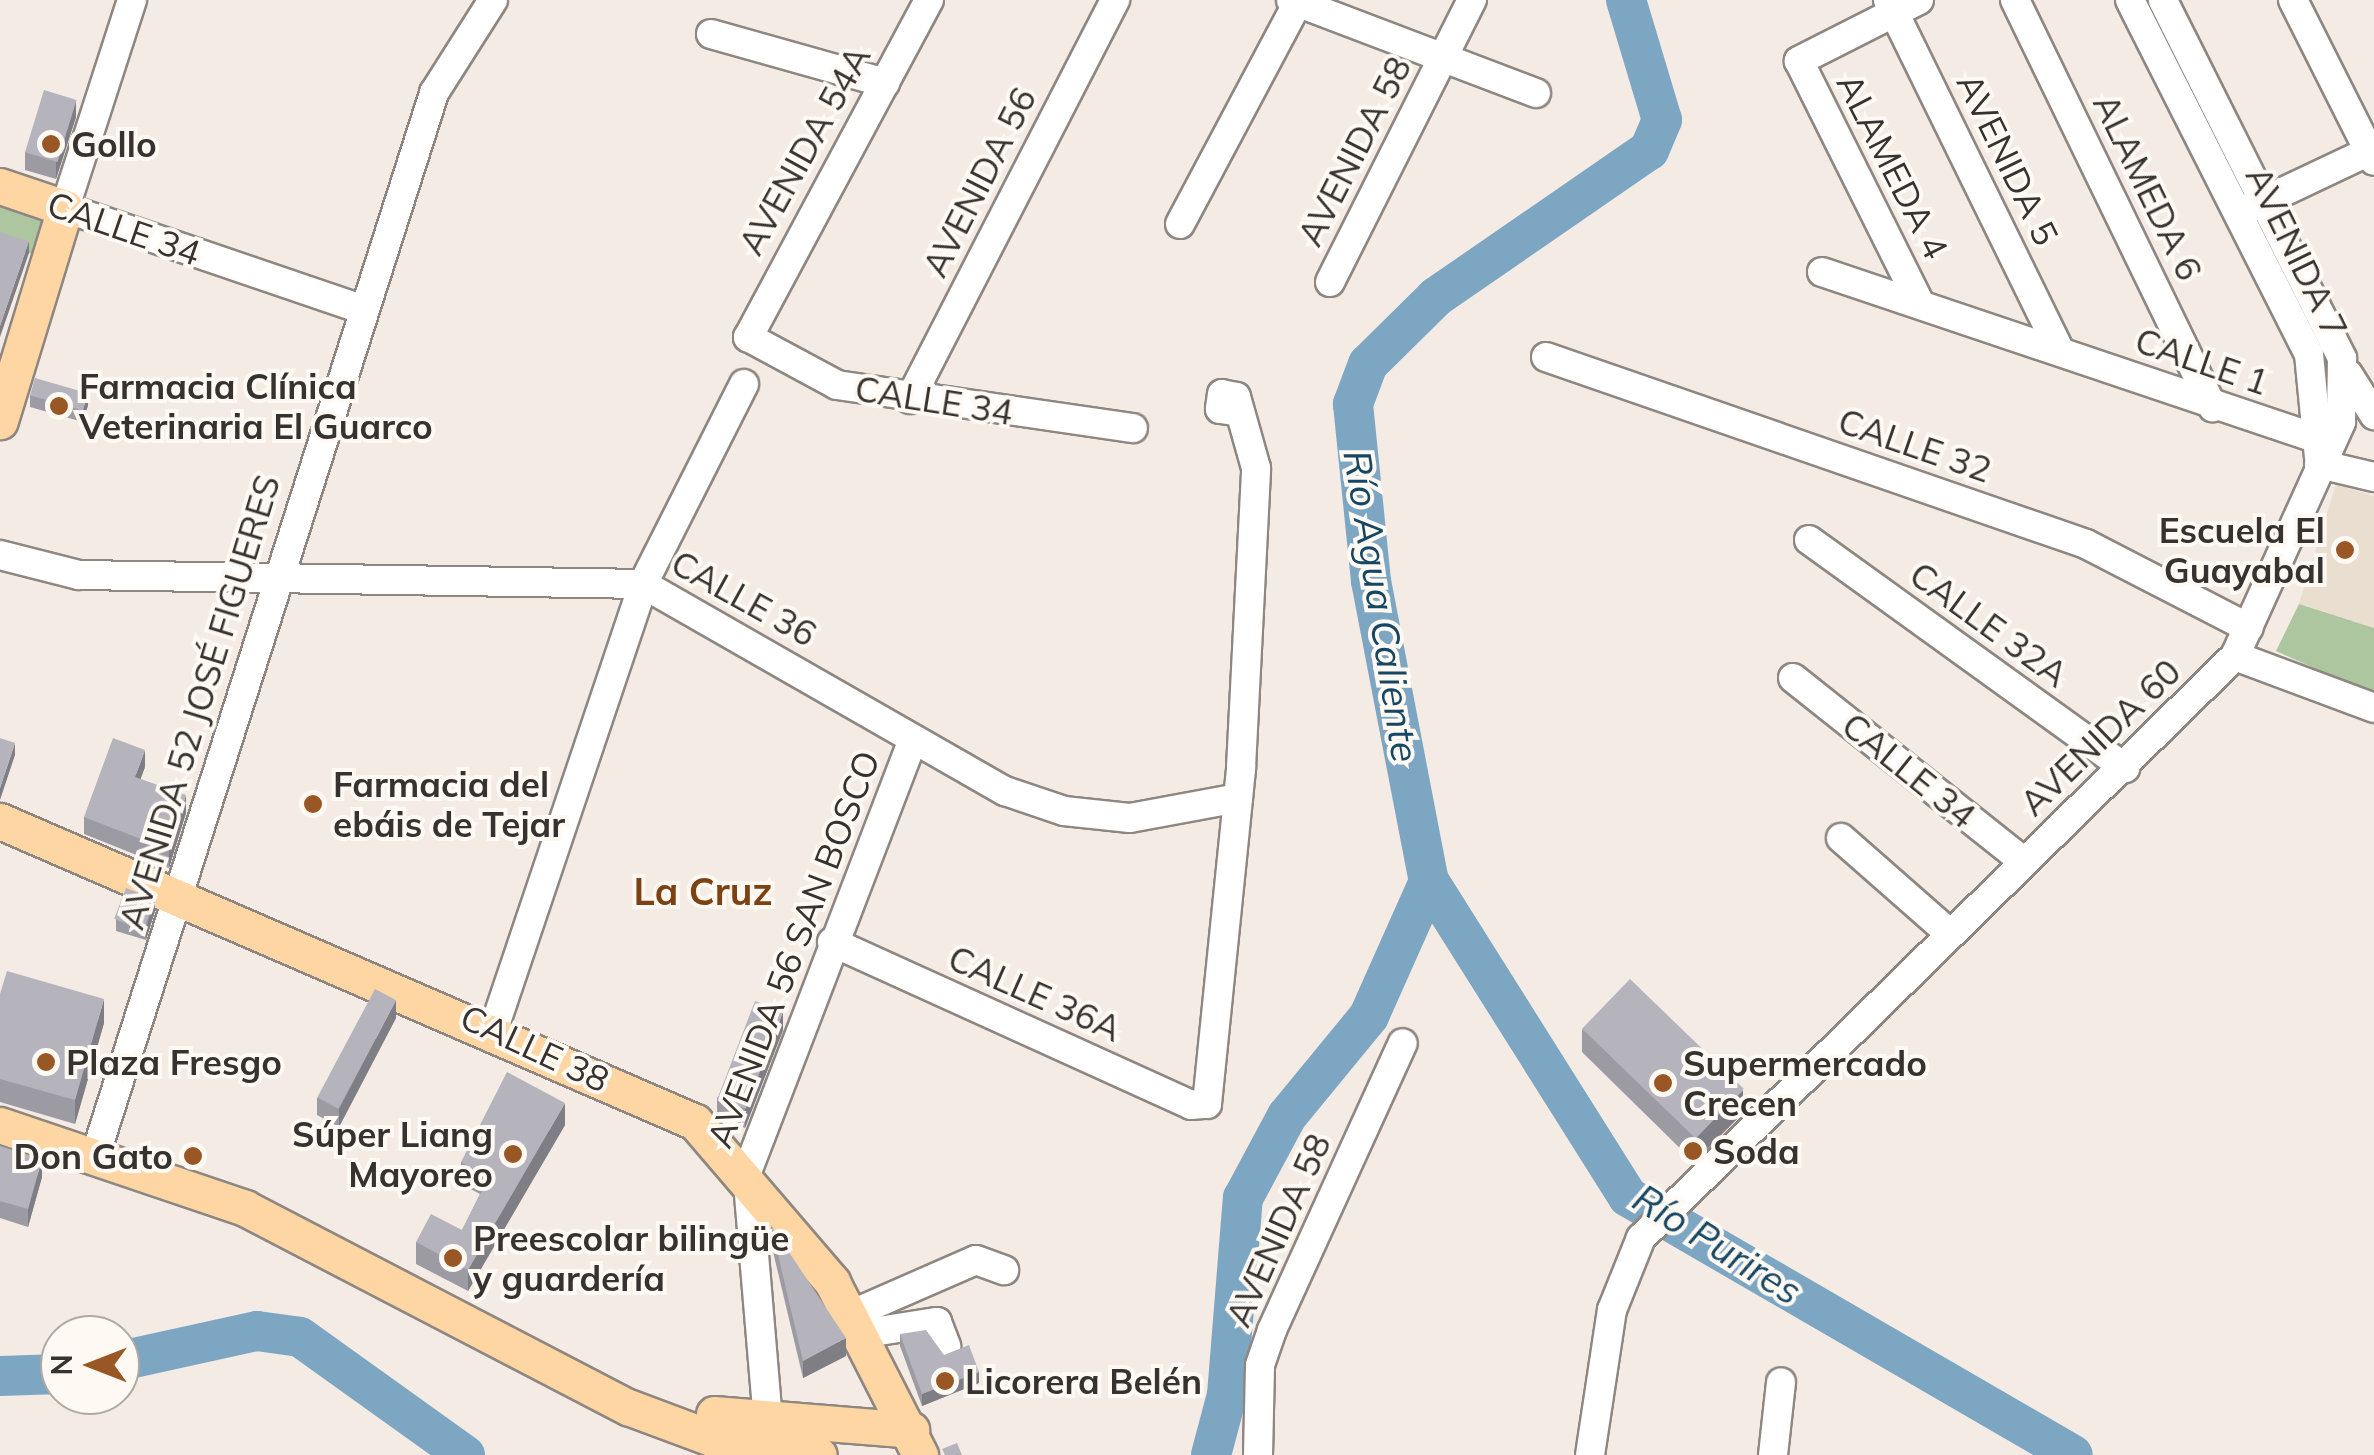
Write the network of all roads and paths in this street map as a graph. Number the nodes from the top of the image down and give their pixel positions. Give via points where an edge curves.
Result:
1 (132, 0) edge
2 (493, 0) edge
3 (929, 0) edge
4 (1115, 0) edge
5 (1472, 0) edge
6 (2015, 0) edge
7 (2130, 0) edge
8 (2164, 0) edge
9 (2293, 0) edge
10 (1296, 1) edge
11 (1901, 4) edge
12 (710, 34) dead end
13 (1443, 58) junction
14 (885, 83) junction
15 (1536, 93) dead end
16 (2372, 154) edge
17 (0, 186) edge
18 (65, 208) junction
19 (2249, 208) junction
20 (1180, 224) dead end
21 (1822, 272) dead end
22 (1330, 282) dead end
23 (1920, 304) junction
24 (361, 309) junction
25 (748, 338) joint
26 (2060, 351) junction
27 (1546, 357) dead end
28 (2347, 372) junction
29 (744, 384) dead end
30 (910, 398) junction
31 (2213, 407) junction
32 (1234, 411) dead end
33 (2374, 414) edge
34 (0, 421) edge
35 (1133, 428) dead end
36 (2320, 452) junction
37 (2374, 477) edge
38 (1809, 540) dead end
39 (0, 555) edge
40 (276, 581) junction
41 (642, 584) junction
42 (2249, 628) junction
43 (2235, 656) junction
44 (1794, 678) dead end
45 (2374, 708) edge
46 (912, 742) junction
47 (2126, 768) junction
48 (1238, 798) junction
49 (0, 821) edge
50 (1840, 838) dead end
51 (2024, 862) junction
52 (180, 894) junction
53 (1949, 933) junction
54 (832, 942) junction
55 (494, 1028) junction
56 (1403, 1043) dead end
57 (0, 1125) edge
58 (96, 1153) junction
59 (747, 1172) junction
60 (1004, 1270) dead end
61 (855, 1325) junction
62 (946, 1346) dead end
63 (1781, 1382) dead end
64 (628, 1407) junction
65 (768, 1421) junction
66 (915, 1442) edge
67 (818, 1455) edge
68 (1258, 1455) edge
69 (1590, 1455) edge
70 (1773, 1455) edge

1 - 18 street
2 - 24 street, AVENIDA 52 JOSÉ FIGUERES via 438,82
3 - 14 street, AVENIDA 54A
4 - 30 street, AVENIDA 56
5 - 13 street, AVENIDA 58
6 - 31 street, ALAMEDA 6
7 - 19 street, AVENIDA 7
8 - 19 street, AVENIDA 7
9 - 16 street
10 - 13 street
10 - 20 street
11 - 23 street, ALAMEDA 4 via 1799,61
11 - 26 street, AVENIDA 5
12 - 14 street
13 - 15 street
13 - 22 street, AVENIDA 58
14 - 25 street, AVENIDA 54A
16 - 19 street
17 - 18 main road, CALLE 34
18 - 24 street, CALLE 34
18 - 34 main road
19 - 28 street, AVENIDA 7
19 - 36 street, AVENIDA 7 via 2309,354
21 - 23 street, CALLE 1
23 - 26 street, CALLE 1
24 - 40 street, AVENIDA 52 JOSÉ FIGUERES
25 - 30 street, CALLE 34 via 837,384
26 - 31 street, CALLE 1
27 - 42 street, CALLE 32 via 2086,544
28 - 33 street
28 - 36 street, AVENIDA 7 via 2342,422
29 - 41 street
30 - 35 street, CALLE 34
31 - 36 street, CALLE 1
32 - 48 street via 1256,468
36 - 37 street, CALLE 1
36 - 42 street, AVENIDA 60
38 - 47 street, CALLE 32A
39 - 40 street, CALLE 36 via 79,574
40 - 41 street, CALLE 36
40 - 52 street, AVENIDA 52 JOSÉ FIGUERES
41 - 46 street, CALLE 36
41 - 55 street
42 - 43 street, AVENIDA 60
43 - 45 street
43 - 47 street, AVENIDA 60
44 - 51 street, CALLE 34
46 - 48 street, CALLE 36 via 1064,811 1130,818
46 - 54 street, AVENIDA 56 SAN BOSCO
47 - 51 street, AVENIDA 60
48 - 54 street, CALLE 36A via 1207,1104 1190,1105
49 - 52 main road, CALLE 38
50 - 53 street
51 - 53 street, AVENIDA 60
52 - 55 main road, CALLE 38
52 - 58 street, AVENIDA 52 JOSÉ FIGUERES
53 - 69 street, AVENIDA 60 via 1641,1238 1612,1310
54 - 59 street, AVENIDA 56 SAN BOSCO
55 - 59 main road, CALLE 38 via 695,1122
56 - 68 street, AVENIDA 58 via 1272,1330 1260,1365
57 - 58 main road
58 - 64 main road via 367,1264
59 - 61 main road, CALLE 38
59 - 65 street, AVENIDA 56 SAN BOSCO
60 - 61 street via 976,1260
61 - 62 street via 937,1322
61 - 66 main road, CALLE 38
63 - 70 street
64 - 65 main road
64 - 67 main road via 710,1438
65 - 66 main road

